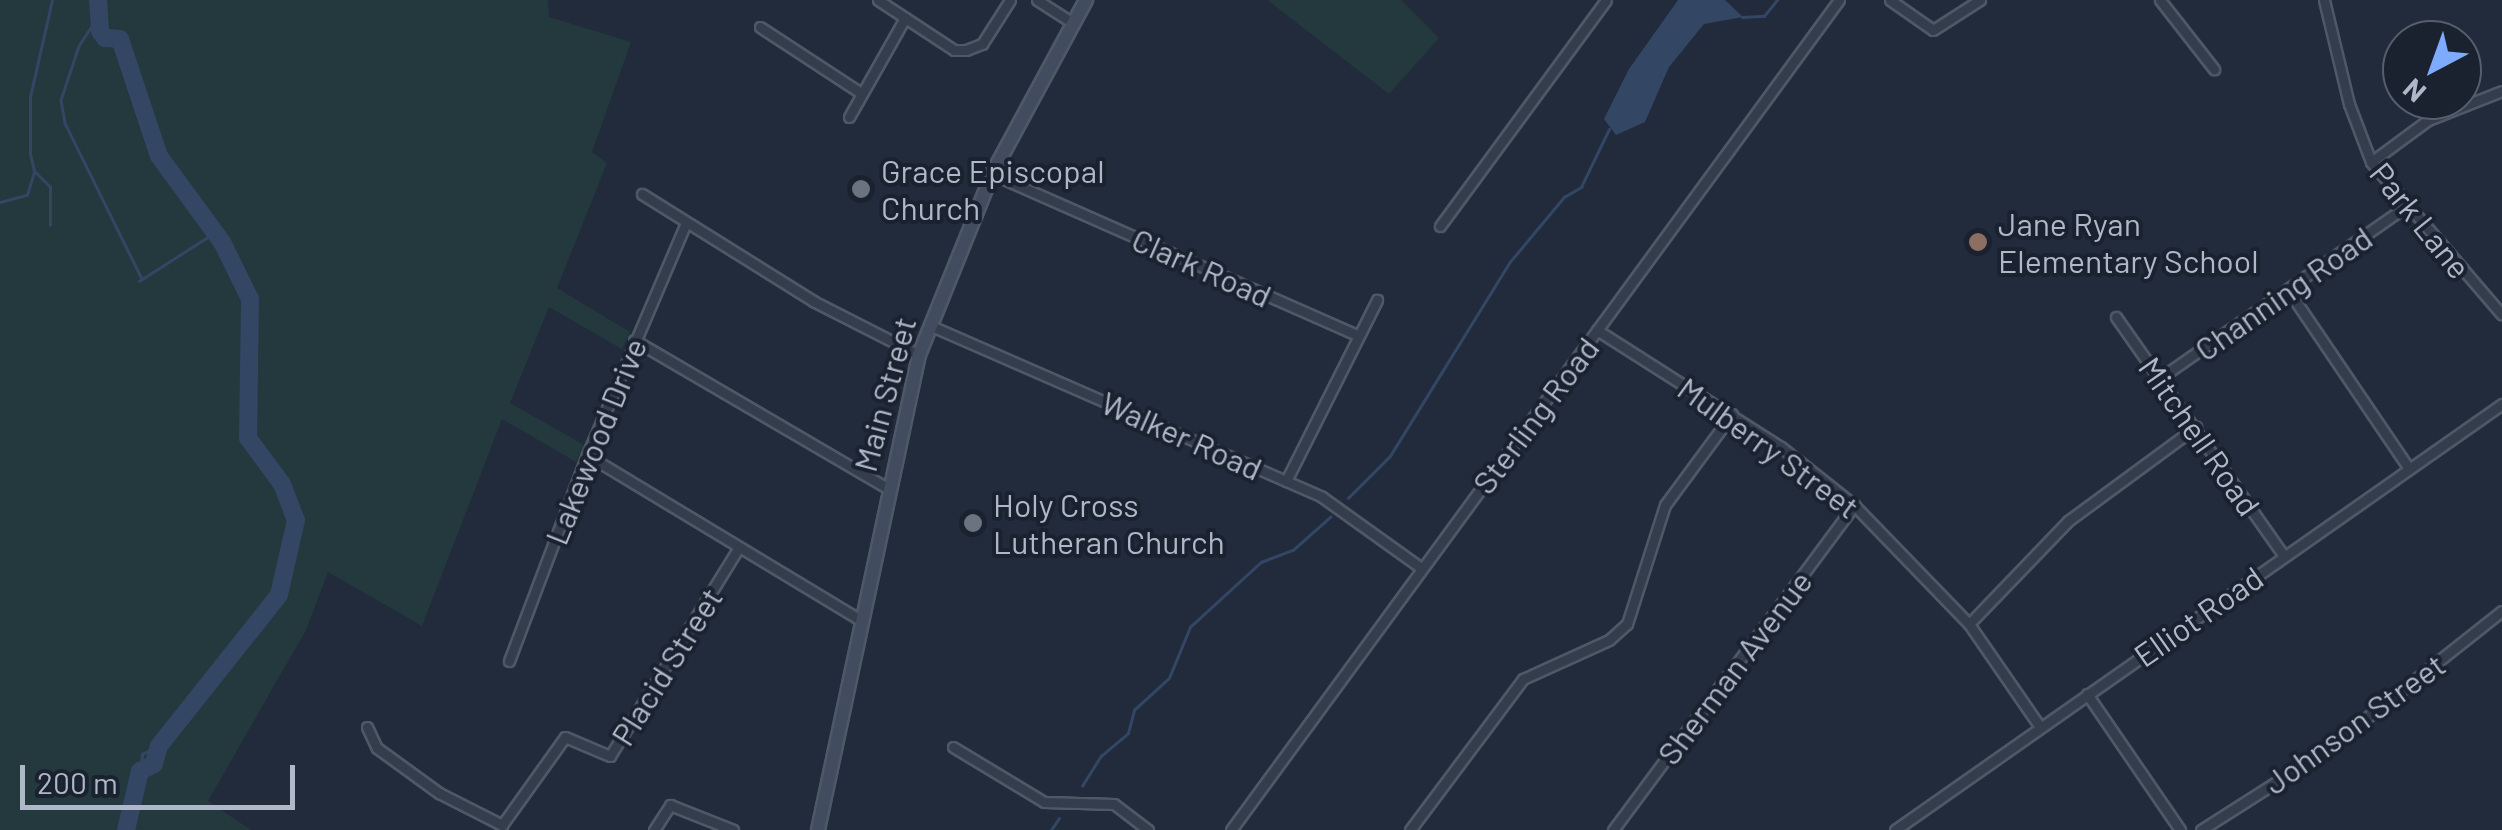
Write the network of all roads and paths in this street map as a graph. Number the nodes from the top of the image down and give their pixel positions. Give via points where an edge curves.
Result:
1 (878, 0) edge
2 (1010, 0) edge
3 (1037, 0) edge
4 (1086, 0) edge
5 (1606, 0) edge
6 (1839, 0) edge
7 (1890, 0) edge
8 (1980, 0) edge
9 (2160, 0) edge
10 (2324, 0) edge
11 (905, 18) junction
12 (1074, 23) junction
13 (760, 27) dead end
14 (2214, 69) dead end
15 (2502, 91) edge
16 (861, 93) junction
17 (848, 117) dead end
18 (2372, 162) junction
19 (992, 174) junction
20 (642, 194) dead end
21 (2405, 208) junction
22 (686, 223) junction
23 (1440, 226) dead end
24 (2288, 290) junction
25 (1377, 300) dead end
26 (2502, 315) edge
27 (2116, 317) dead end
28 (929, 325) junction
29 (1598, 330) junction
30 (1357, 335) junction
31 (634, 340) junction
32 (919, 355) junction
33 (2160, 378) junction
34 (2502, 404) edge
35 (1732, 414) junction
36 (2196, 427) junction
37 (586, 456) junction
38 (2409, 469) junction
39 (1286, 481) junction
40 (887, 488) junction
41 (1854, 505) junction
42 (738, 549) junction
43 (2284, 556) junction
44 (1421, 568) junction
45 (2502, 611) edge
46 (862, 621) junction
47 (1969, 624) junction
48 (509, 661) dead end
49 (2087, 694) junction
50 (2040, 727) junction
51 (367, 728) dead end
52 (953, 747) dead end
53 (654, 830) edge
54 (733, 830) edge
55 (818, 830) edge
56 (1148, 830) edge
57 (1230, 830) edge
58 (1410, 830) edge
59 (1613, 830) edge
60 (1895, 830) edge
61 (2180, 830) edge
62 (2202, 830) edge

1 - 11 street
2 - 11 street via 982,44 966,50 954,50
3 - 12 street
4 - 12 main road, Main Street
5 - 23 street
6 - 29 street, Sterling Road
7 - 8 street via 1933,30
9 - 14 street
10 - 18 street, Park Lane via 2348,104
11 - 16 street
12 - 19 main road, Main Street
13 - 16 street
15 - 18 street via 2428,120
16 - 17 street
18 - 21 street, Park Lane
19 - 28 main road, Main Street
19 - 30 street, Clark Road
20 - 22 street
21 - 24 street, Channing Road
21 - 26 street, Park Lane
22 - 31 street, Lakewood Drive
22 - 32 street via 854,324
24 - 33 street, Channing Road
24 - 38 street
25 - 30 street
27 - 33 street, Mitchell Road
28 - 32 main road, Main Street
28 - 39 street, Walker Road
29 - 35 street, Mulberry Street
29 - 44 street, Sterling Road
30 - 39 street
31 - 37 street, Lakewood Drive
31 - 40 street
32 - 40 main road, Main Street
33 - 36 street, Mitchell Road
34 - 38 street, Elliot Road
35 - 41 street, Mulberry Street
35 - 58 street via 1665,504 1627,624 1608,640 1522,679
36 - 43 street, Mitchell Road
36 - 47 street via 2068,522
37 - 42 street
37 - 48 street, Lakewood Drive
38 - 43 street, Elliot Road
39 - 44 street, Walker Road via 1343,508
40 - 46 main road, Main Street
41 - 47 street, Mulberry Street
41 - 59 street, Sherman Avenue
42 - 46 street
42 - 51 street, Placid Street via 610,756 566,737 502,825 439,793 377,748
43 - 49 street, Elliot Road
44 - 57 street, Sterling Road
45 - 62 street, Johnson Street via 2322,753
46 - 55 main road, Main Street
47 - 50 street, Mulberry Street
49 - 50 street, Elliot Road
49 - 61 street
50 - 60 street, Elliot Road
52 - 56 street via 1044,802 1114,804
53 - 54 street via 670,805

